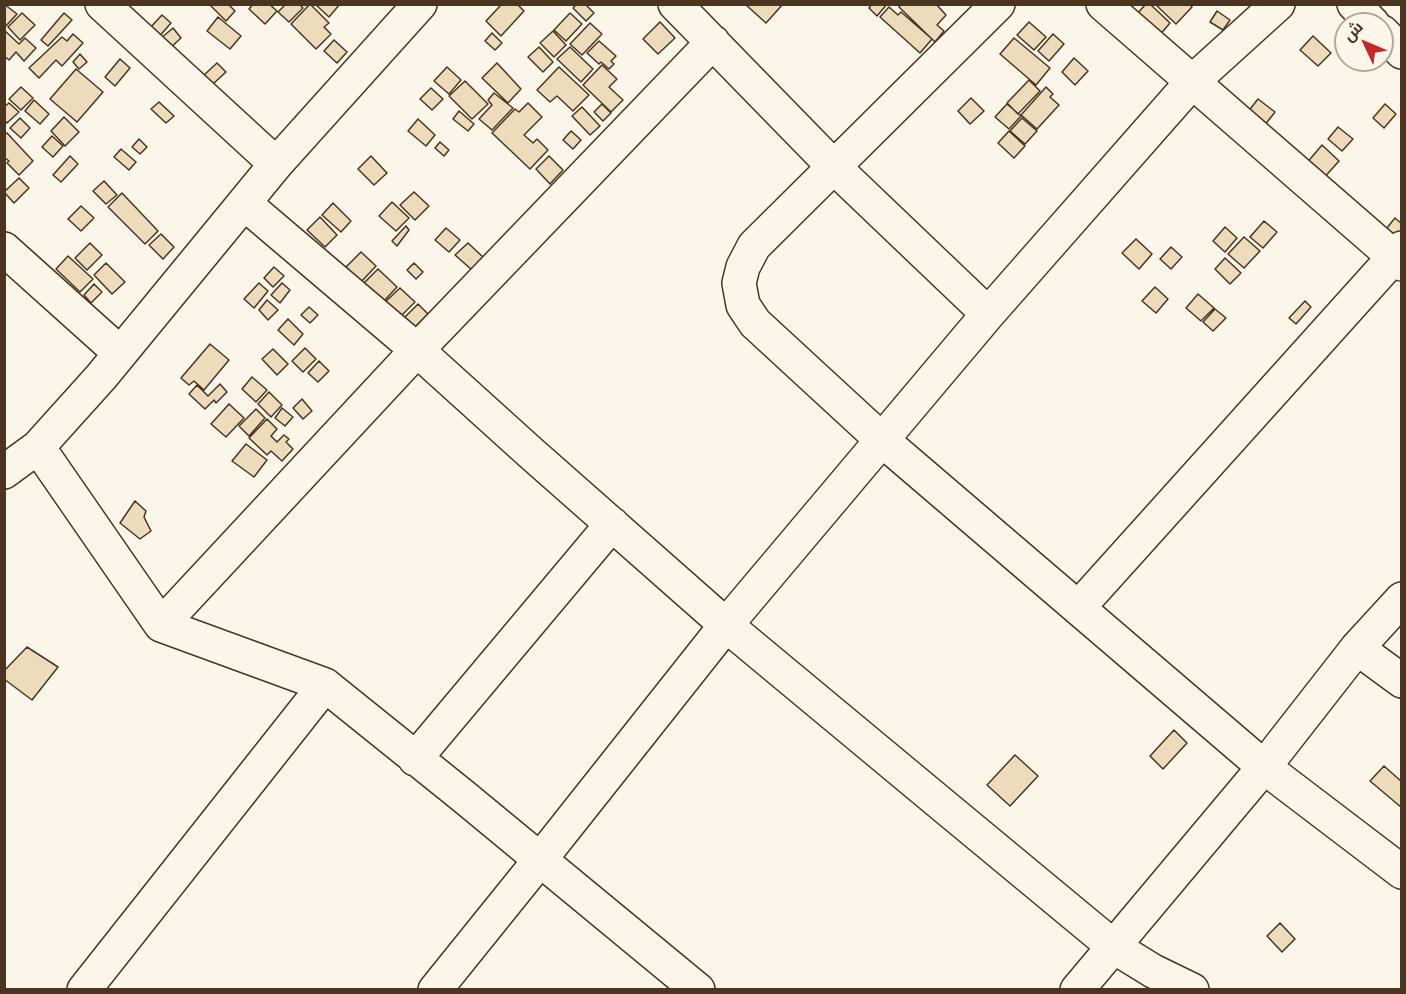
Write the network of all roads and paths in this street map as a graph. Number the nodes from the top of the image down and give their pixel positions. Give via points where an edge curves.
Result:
1 (102, 4) edge
2 (420, 4) edge
3 (675, 4) edge
4 (998, 4) edge
5 (1103, 4) edge
6 (1278, 4) edge
7 (713, 42) junction
8 (1192, 82) junction
9 (276, 164) junction
10 (834, 167) junction
11 (244, 203) junction
12 (4, 249) edge
13 (1399, 256) edge
14 (988, 314) junction
15 (417, 350) junction
16 (120, 352) junction
17 (882, 440) junction
18 (38, 447) junction
19 (4, 472) edge
20 (612, 524) junction
21 (1401, 599) edge
22 (1078, 608) junction
23 (161, 625) junction
24 (726, 625) junction
25 (1357, 648) junction
26 (1401, 681) edge
27 (325, 685) junction
28 (415, 759) junction
29 (1264, 767) junction
30 (539, 861) junction
31 (1401, 872) edge
32 (1114, 947) junction
33 (84, 990) edge
34 (435, 990) edge
35 (698, 990) edge
36 (1077, 990) edge
37 (1192, 990) edge

1 - 9 street
2 - 9 street
3 - 7 street
4 - 10 street
5 - 8 street
6 - 8 street
7 - 10 street
7 - 15 street
8 - 13 street
8 - 14 street
9 - 11 street
10 - 14 street
10 - 17 street via 754,246 739,283 743,305 755,323
11 - 15 street
11 - 16 street
12 - 16 street
13 - 22 street
14 - 17 street
15 - 20 street
15 - 23 street
16 - 18 street
17 - 22 street
17 - 24 street
18 - 19 street
18 - 23 street
20 - 24 street
20 - 28 street
21 - 25 street
22 - 29 street
23 - 27 street
24 - 30 street
24 - 32 street
25 - 26 street
25 - 29 street
27 - 28 street
27 - 33 street
28 - 30 street
29 - 31 street
29 - 32 street
30 - 34 street
30 - 35 street
32 - 36 street
32 - 37 street

